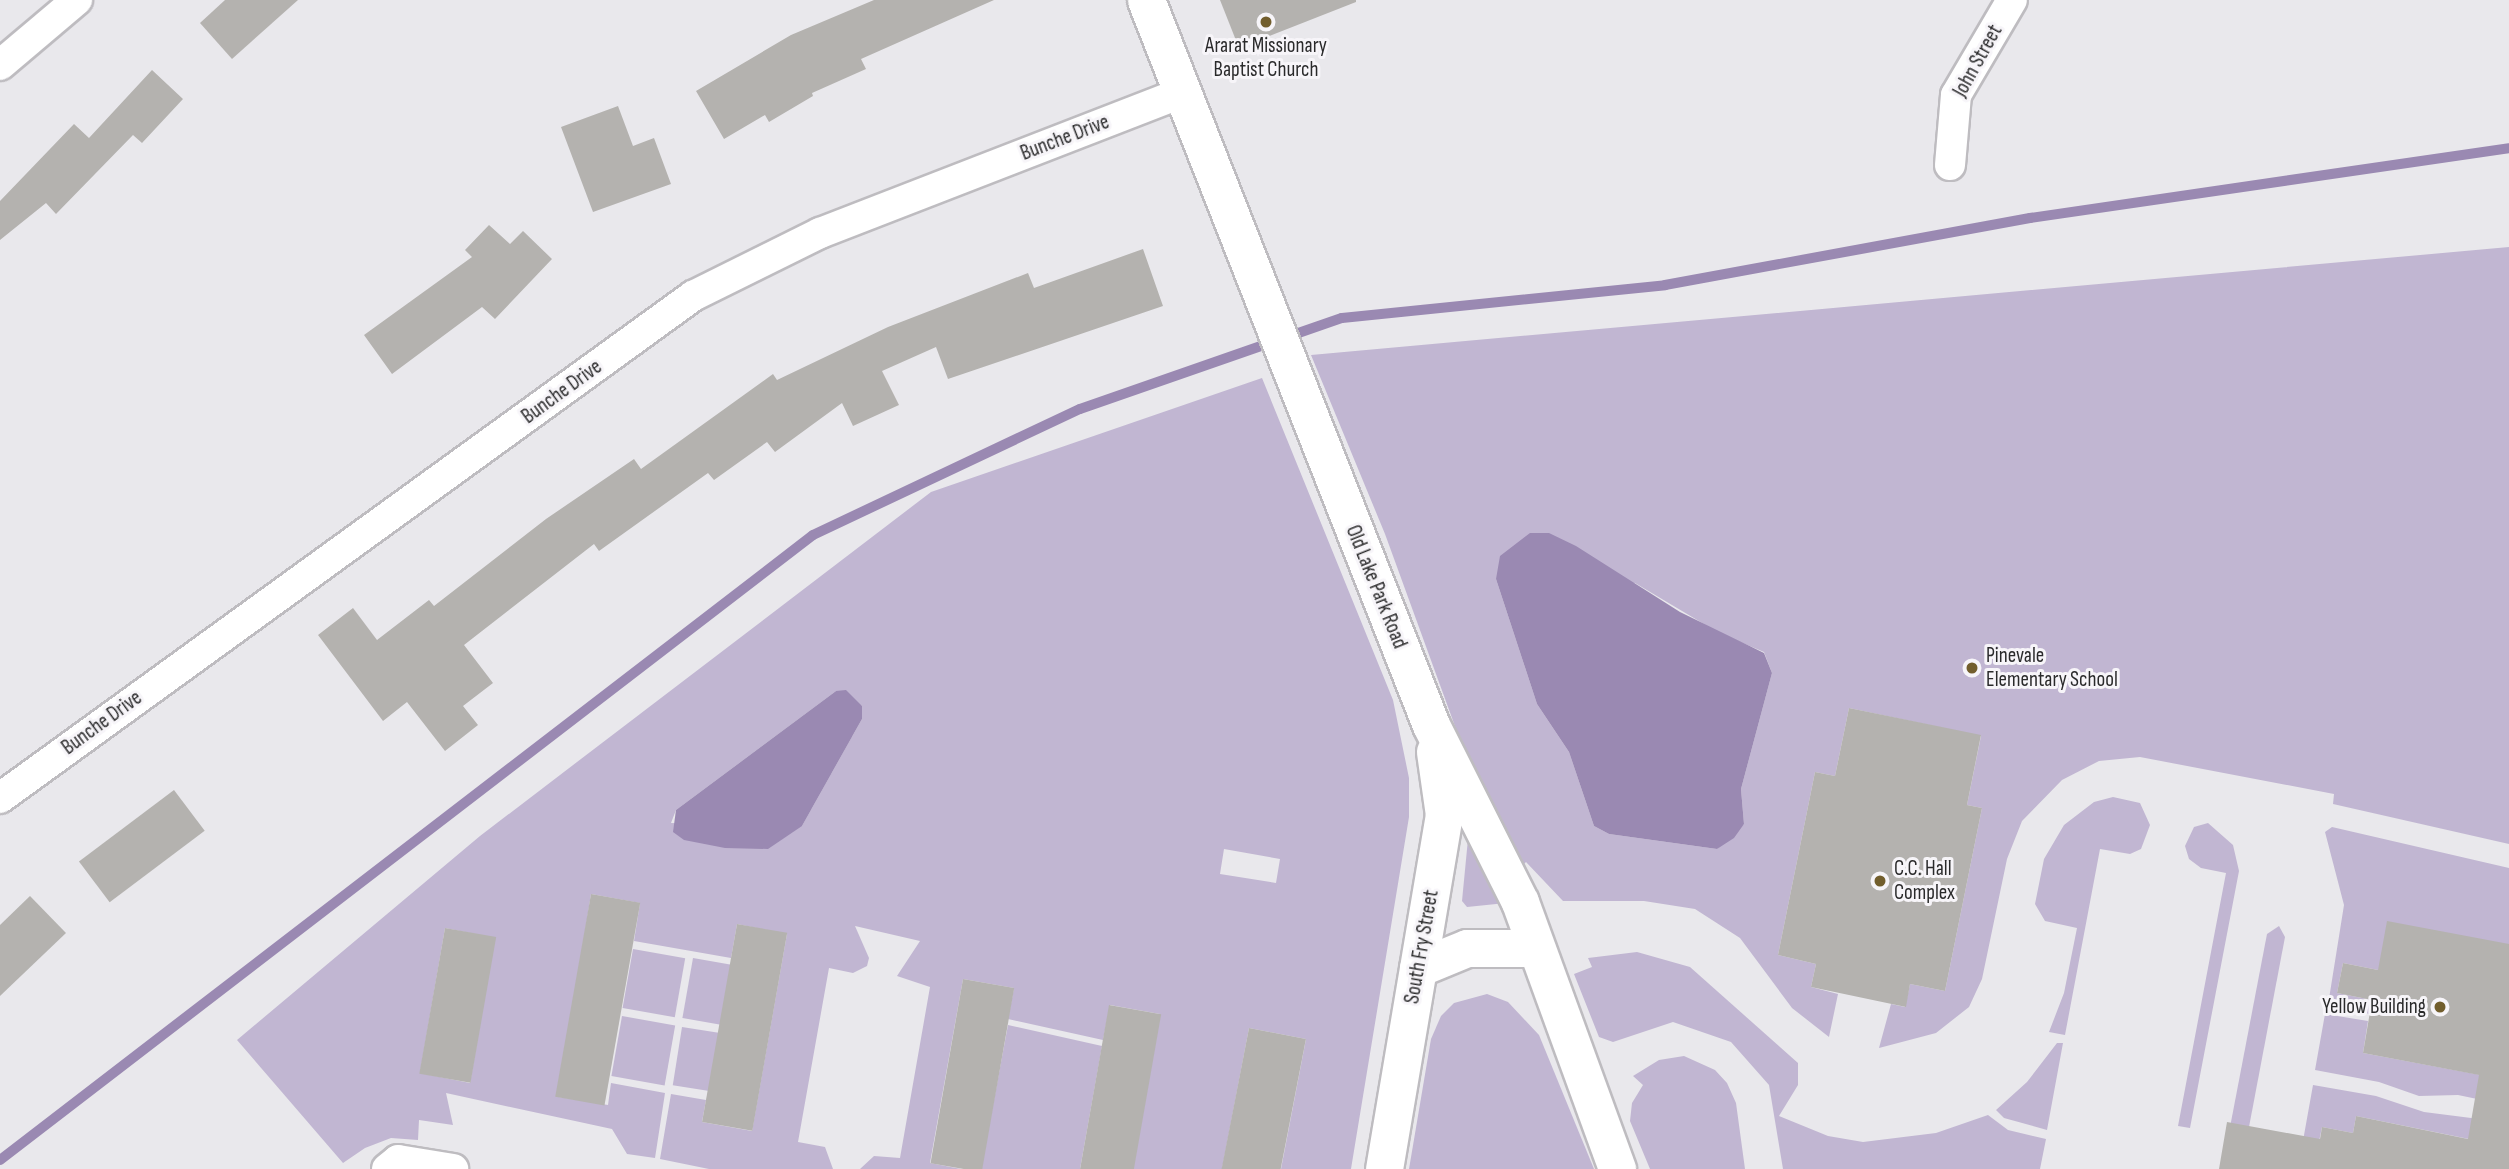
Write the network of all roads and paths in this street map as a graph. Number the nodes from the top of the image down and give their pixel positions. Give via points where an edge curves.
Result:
1 (77, 0) edge
2 (1146, 0) edge
3 (2012, 0) edge
4 (0, 65) edge
5 (1183, 92) junction
6 (1950, 165) dead end
7 (1431, 725) junction
8 (0, 798) edge
9 (1534, 948) junction
10 (1418, 968) junction
11 (387, 1169) edge
12 (453, 1169) edge
13 (1384, 1169) edge
14 (1617, 1169) edge

1 - 4 street
2 - 5 street, Old Lake Park Road
3 - 6 street, John Street via 1956,96
5 - 7 street, Old Lake Park Road
5 - 8 street, Bunche Drive via 820,233 693,296
7 - 9 street, Old Lake Park Road via 1520,902
7 - 10 street, South Fry Street via 1444,815
9 - 10 street via 1467,948
9 - 14 street, Old Lake Park Road
10 - 13 street, South Fry Street
11 - 12 street via 398,1160

